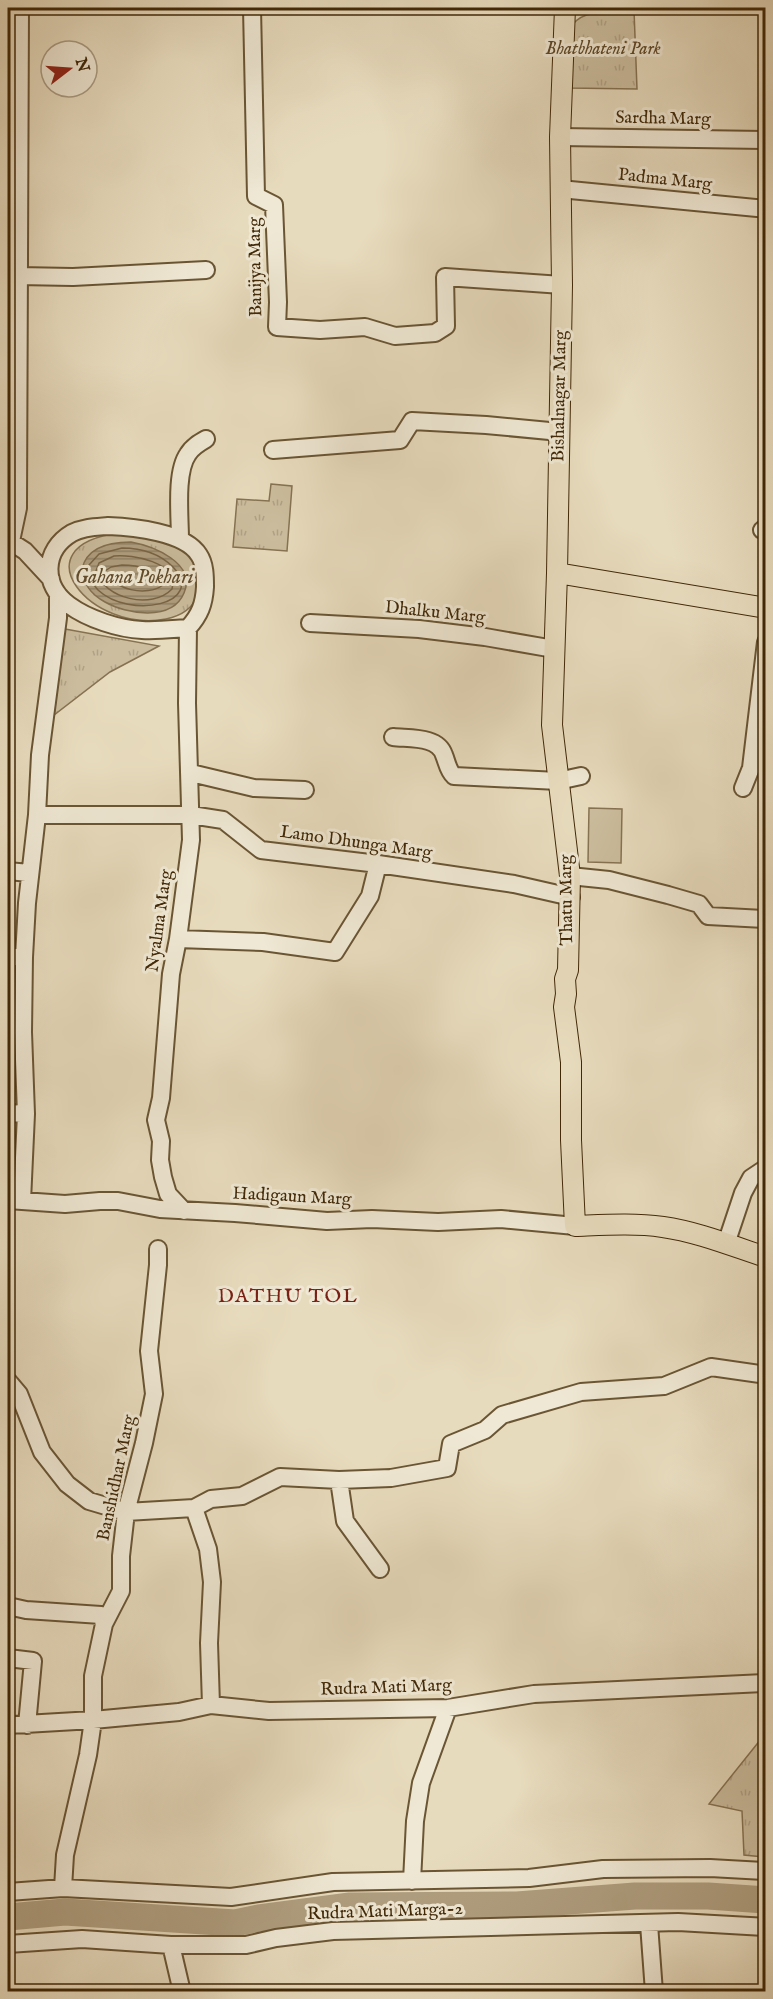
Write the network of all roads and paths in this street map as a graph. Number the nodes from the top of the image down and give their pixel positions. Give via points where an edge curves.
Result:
1 (20, 8) edge
2 (252, 8) edge
3 (565, 8) edge
4 (560, 137) junction
5 (765, 140) edge
6 (560, 189) junction
7 (765, 209) edge
8 (13, 218) edge
9 (206, 270) dead end
10 (18, 276) junction
11 (562, 285) junction
12 (560, 432) junction
13 (206, 439) dead end
14 (273, 450) dead end
15 (180, 539) junction
16 (9, 540) edge
17 (557, 573) junction
18 (54, 587) junction
19 (765, 608) edge
20 (310, 623) dead end
21 (188, 628) junction
22 (765, 642) edge
23 (554, 649) junction
24 (393, 737) dead end
25 (191, 773) junction
26 (581, 776) dead end
27 (558, 781) junction
28 (743, 788) dead end
29 (305, 790) dead end
30 (37, 815) junction
31 (191, 815) junction
32 (378, 864) junction
33 (8, 870) edge
34 (29, 873) junction
35 (570, 876) junction
36 (570, 897) junction
37 (765, 919) edge
38 (178, 939) junction
39 (16, 957) edge
40 (15, 1032) edge
41 (8, 1113) edge
42 (26, 1114) junction
43 (765, 1168) edge
44 (15, 1201) edge
45 (184, 1211) junction
46 (575, 1226) junction
47 (726, 1244) junction
48 (158, 1249) dead end
49 (765, 1257) edge
50 (765, 1375) edge
51 (8, 1380) edge
52 (339, 1480) junction
53 (195, 1508) junction
54 (126, 1512) junction
55 (380, 1569) dead end
56 (8, 1606) edge
57 (105, 1624) junction
58 (8, 1658) edge
59 (765, 1683) edge
60 (212, 1705) junction
61 (448, 1708) junction
62 (93, 1720) junction
63 (8, 1725) edge
64 (27, 1725) junction
65 (765, 1871) edge
66 (412, 1881) junction
67 (63, 1888) junction
68 (8, 1892) edge
69 (649, 1924) junction
70 (765, 1927) edge
71 (8, 1944) edge
72 (171, 1945) junction
73 (182, 1992) edge
74 (654, 1992) edge

1 - 8 street
2 - 11 street, Banijya Marg via 256,196 274,205 277,327 365,327 396,336 435,333 446,326 445,277
3 - 4 main road, Bishalnagar Marg
4 - 5 street, Sardha Marg
4 - 6 main road, Bishalnagar Marg
6 - 7 street, Padma Marg
6 - 11 main road, Bishalnagar Marg
8 - 10 street
9 - 10 street
10 - 16 street via 18,508
11 - 12 main road, Bishalnagar Marg
12 - 14 street via 412,421 400,440
12 - 17 main road, Bishalnagar Marg
13 - 15 street via 186,455 182,469
15 - 18 street via 129,527 74,532 56,546 50,565
15 - 21 street via 199,553 204,566 200,616
16 - 18 street via 25,550
17 - 19 main road
17 - 23 main road, Thatu Marg
18 - 21 street via 69,605 111,624 142,630
18 - 30 street via 58,618 40,755
20 - 23 street, Dhalku Marg via 419,629
21 - 25 street, Nyalma Marg
22 - 28 street via 751,768
23 - 27 main road, Thatu Marg via 552,724
24 - 27 street via 436,743 454,776
25 - 29 street via 254,788
25 - 31 street, Nyalma Marg
26 - 27 street
27 - 35 main road, Thatu Marg
30 - 31 street, Lamo Dhunga Marg
30 - 34 street
31 - 32 street, Lamo Dhunga Marg via 223,820 261,850
31 - 38 street, Nyalma Marg via 192,840
32 - 36 street, Lamo Dhunga Marg via 514,884
32 - 38 street via 370,896 336,952 263,942
33 - 34 street
34 - 39 street
35 - 36 main road, Thatu Marg
35 - 37 street via 609,880 668,895 699,904 708,916
36 - 46 main road, Thatu Marg via 564,1007 571,1062
38 - 45 street, Nyalma Marg via 156,1120 168,1194
39 - 40 street
40 - 42 street
41 - 42 street
42 - 44 street
43 - 47 street via 751,1178 743,1193
44 - 45 street, Hadigaun Marg via 118,1201
45 - 46 street, Hadigaun Marg via 327,1221 501,1219
46 - 47 main road via 664,1227
47 - 49 main road
48 - 54 street, Banshidhar Marg via 148,1351 154,1394
50 - 52 street via 711,1367 664,1386 580,1392 502,1415 485,1430 451,1444 447,1468 392,1478
51 - 54 street via 19,1394 42,1452 67,1484 89,1501
52 - 53 street via 280,1477 242,1496 211,1499
52 - 55 street via 345,1521
53 - 54 street
53 - 60 street via 208,1549 212,1582
54 - 57 street, Banshidhar Marg via 121,1591
56 - 57 street via 101,1615
57 - 62 street, Banshidhar Marg via 93,1676
58 - 64 street via 33,1661
59 - 61 street, Rudra Mati Marg via 534,1694
60 - 61 street, Rudra Mati Marg via 269,1711
60 - 62 street, Rudra Mati Marg
61 - 66 street via 421,1783
62 - 64 street, Rudra Mati Marg
62 - 67 street, Banshidhar Marg via 65,1855
63 - 64 street, Rudra Mati Marg
65 - 66 street via 603,1869 529,1878
66 - 67 street via 333,1882 231,1897
67 - 68 street
69 - 70 street, Rudra Mati Marga-2
69 - 72 street, Rudra Mati Marga-2 via 333,1931 246,1945
69 - 74 street
71 - 72 street, Rudra Mati Marga-2 via 81,1940
72 - 73 street

